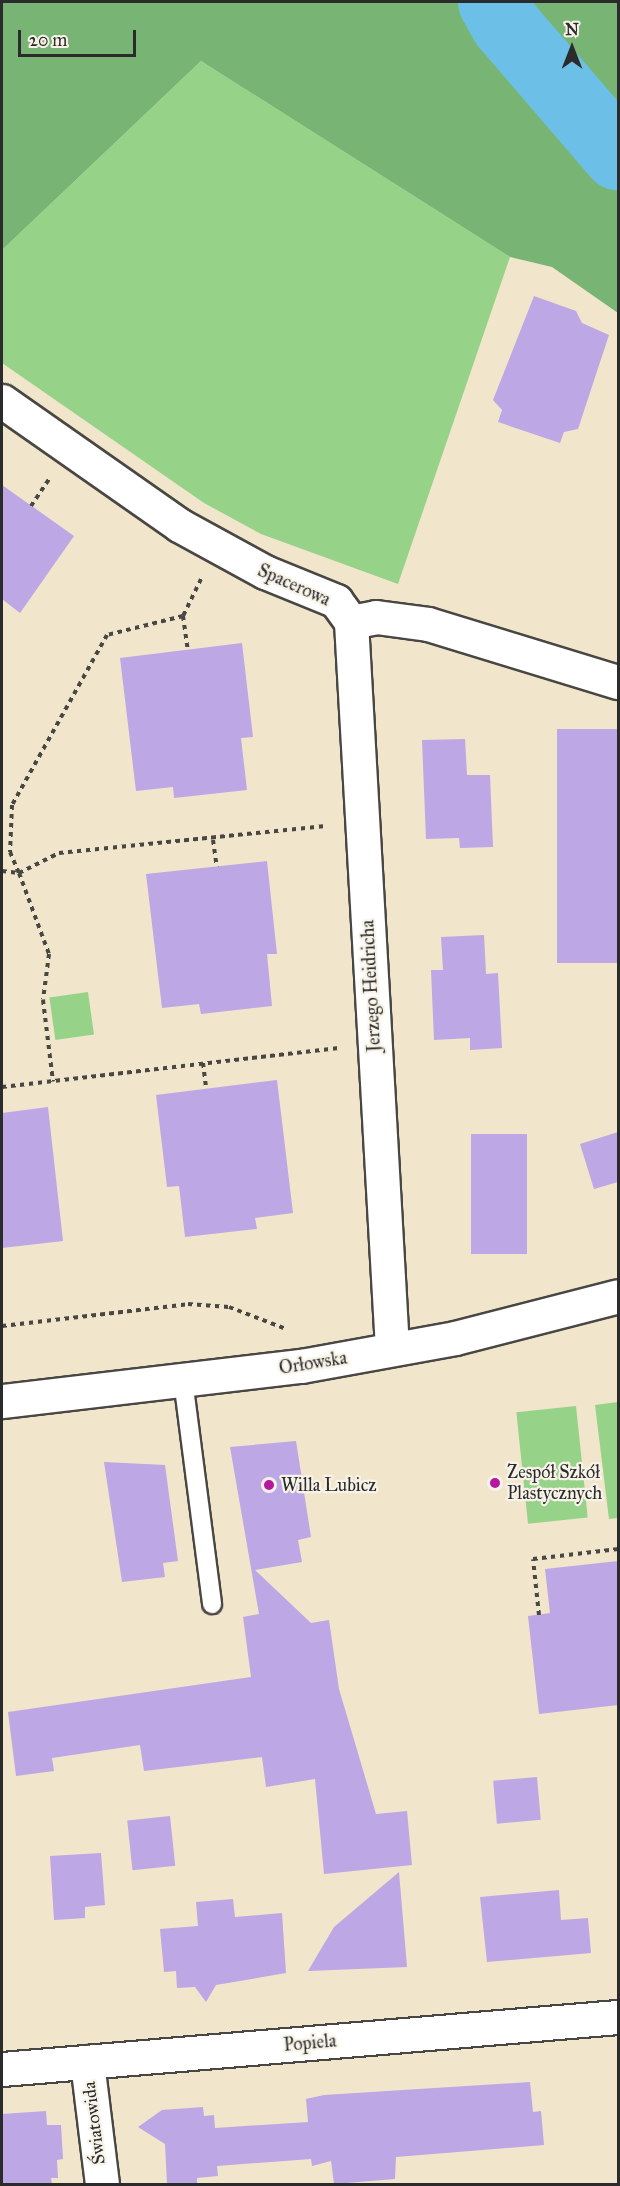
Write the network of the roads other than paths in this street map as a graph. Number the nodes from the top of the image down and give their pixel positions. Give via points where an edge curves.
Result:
1 (2, 401) edge
2 (351, 622) junction
3 (618, 682) edge
4 (618, 1296) edge
5 (392, 1350) junction
6 (183, 1380) junction
7 (2, 1401) edge
8 (212, 1604) dead end
9 (618, 2017) edge
10 (87, 2062) junction
11 (2, 2069) edge
12 (102, 2184) edge

1 - 2 street, Spacerowa via 179,525 265,573 336,601
2 - 3 street via 376,617 428,624
2 - 5 street, Jerzego Heidricha
4 - 5 street, Orłowska
5 - 6 street, Orłowska
6 - 7 street, Orłowska
6 - 8 lane
9 - 10 street, Popiela
10 - 11 street, Popiela
10 - 12 street, Światowida

